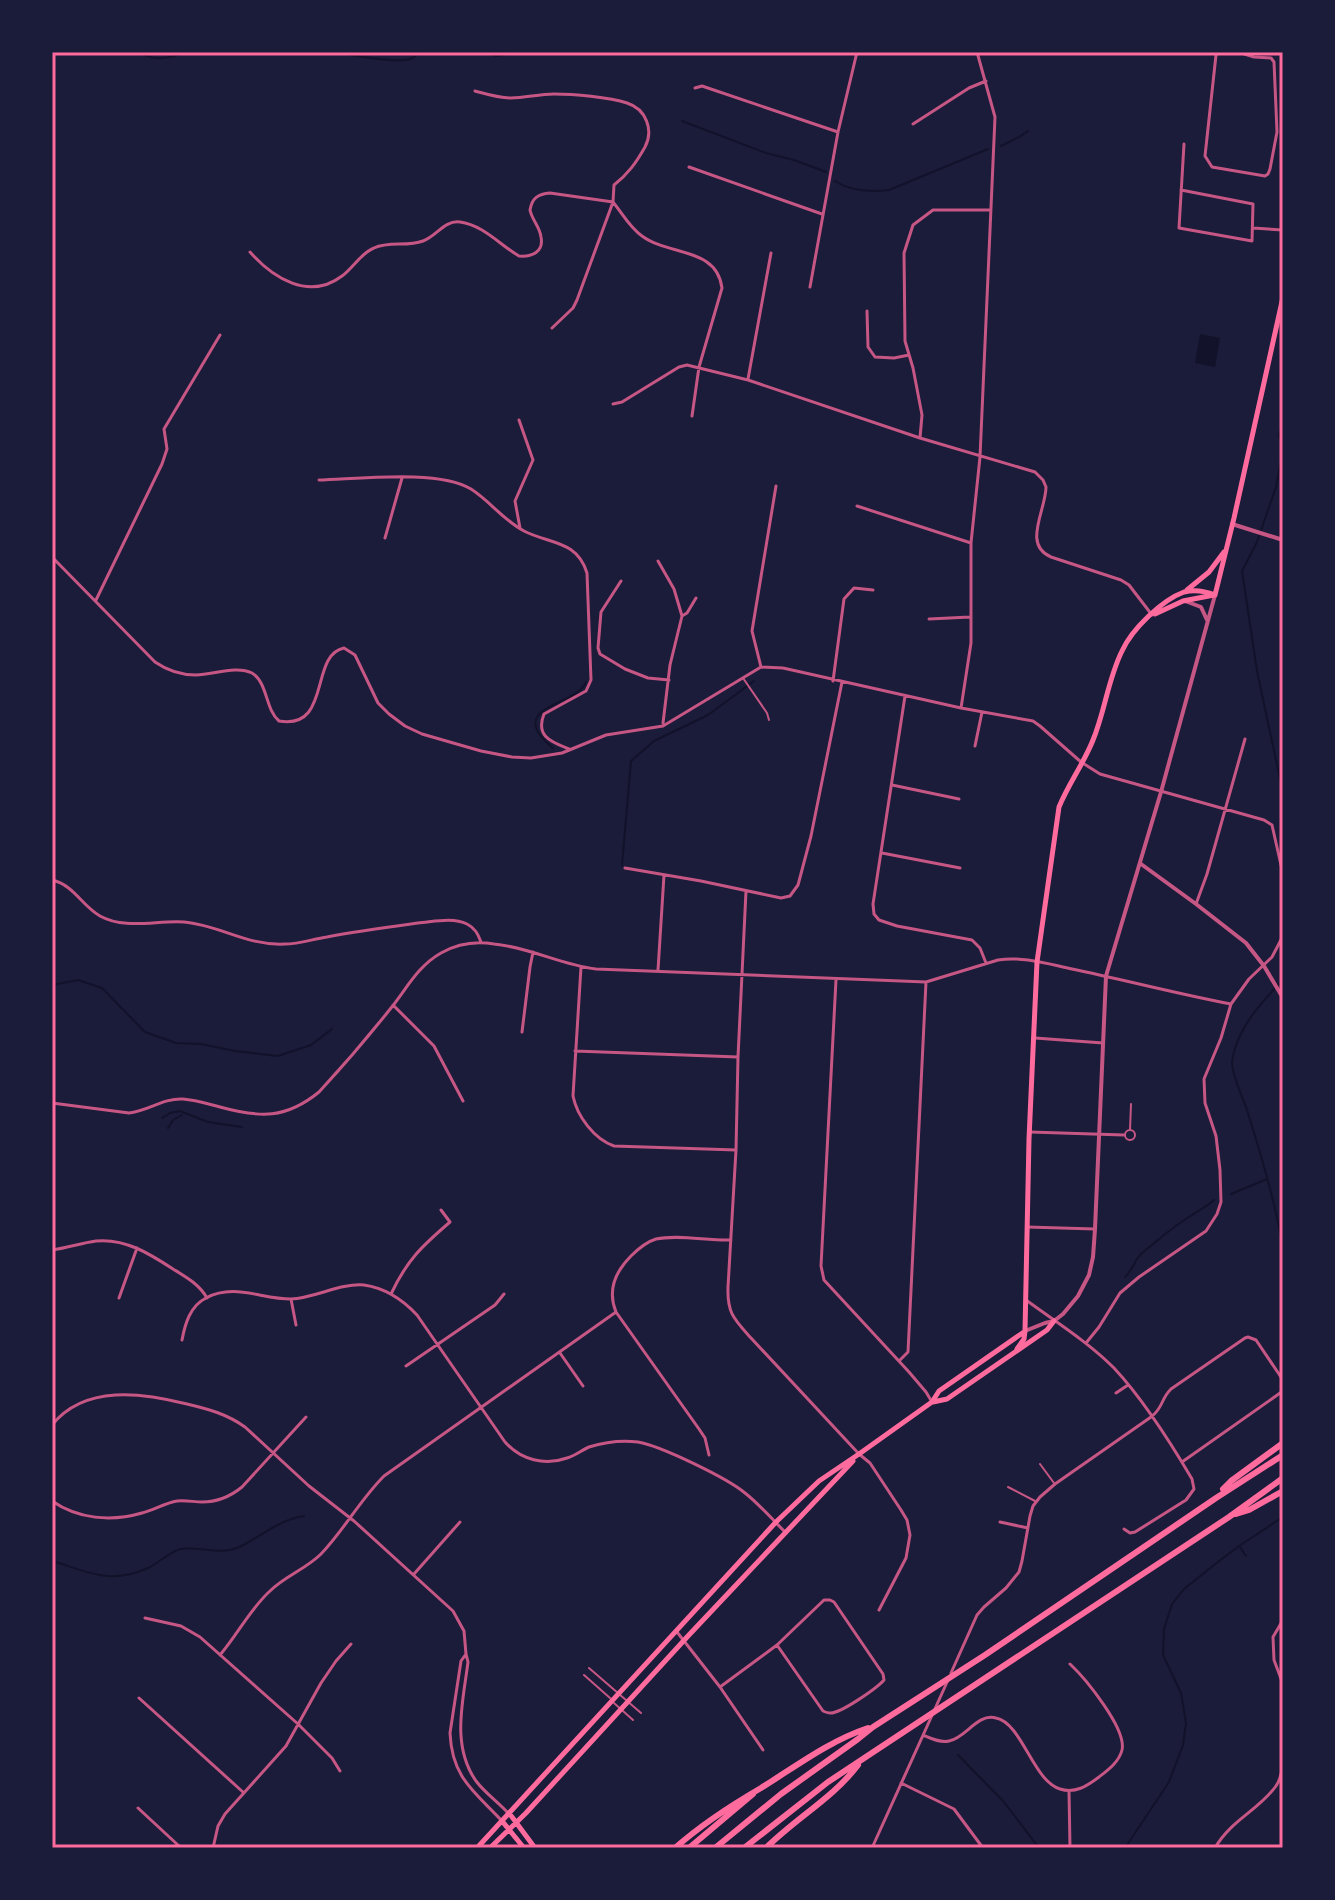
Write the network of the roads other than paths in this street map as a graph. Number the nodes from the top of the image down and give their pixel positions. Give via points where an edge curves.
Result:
1 (857, 52) edge
2 (977, 52) edge
3 (1218, 52) edge
4 (1238, 52) edge
5 (1247, 53) edge
6 (986, 81) junction
7 (695, 88) dead end
8 (475, 91) dead end
9 (913, 124) dead end
10 (838, 132) junction
11 (1184, 144) dead end
12 (689, 167) dead end
13 (1181, 190) junction
14 (613, 202) junction
15 (991, 210) junction
16 (822, 214) junction
17 (1253, 228) junction
18 (1283, 230) edge
19 (250, 252) dead end
20 (771, 253) dead end
21 (810, 287) dead end
22 (1283, 297) edge
23 (867, 311) dead end
24 (552, 328) dead end
25 (220, 335) dead end
26 (909, 355) junction
27 (699, 367) junction
28 (748, 380) junction
29 (613, 404) dead end
30 (692, 416) dead end
31 (519, 420) dead end
32 (920, 438) junction
33 (980, 457) junction
34 (402, 478) junction
35 (319, 480) dead end
36 (776, 486) dead end
37 (857, 506) dead end
38 (1232, 524) junction
39 (520, 528) junction
40 (385, 538) dead end
41 (1283, 540) edge
42 (971, 543) junction
43 (1227, 548) junction
44 (52, 557) edge
45 (658, 561) dead end
46 (621, 581) dead end
47 (873, 590) dead end
48 (1185, 592) junction
49 (1215, 595) junction
50 (696, 598) dead end
51 (96, 600) junction
52 (1183, 601) junction
53 (1152, 615) junction
54 (682, 616) junction
55 (970, 617) junction
56 (929, 619) dead end
57 (1207, 624) junction
58 (761, 667) junction
59 (669, 680) junction
60 (745, 680) junction
61 (833, 681) junction
62 (842, 682) junction
63 (905, 696) junction
64 (961, 708) junction
65 (982, 712) junction
66 (769, 720) dead end
67 (663, 726) junction
68 (1245, 739) dead end
69 (975, 746) dead end
70 (571, 750) junction
71 (1081, 762) junction
72 (892, 785) junction
73 (1161, 792) junction
74 (959, 799) dead end
75 (1225, 810) junction
76 (882, 853) junction
77 (1141, 864) junction
78 (625, 868) dead end
79 (960, 868) dead end
80 (1283, 874) edge
81 (664, 875) junction
82 (52, 880) edge
83 (746, 891) junction
84 (1196, 904) junction
85 (1283, 936) edge
86 (481, 942) junction
87 (533, 952) junction
88 (1037, 962) junction
89 (986, 963) junction
90 (1264, 966) junction
91 (581, 967) junction
92 (658, 970) junction
93 (742, 974) junction
94 (1106, 976) junction
95 (836, 979) junction
96 (926, 982) junction
97 (1283, 998) edge
98 (1231, 1004) junction
99 (393, 1005) junction
100 (522, 1032) dead end
101 (1033, 1038) junction
102 (1103, 1043) junction
103 (575, 1051) junction
104 (738, 1057) junction
105 (463, 1101) dead end
106 (52, 1103) edge
107 (1131, 1104) dead end
108 (1130, 1130) junction
109 (1030, 1132) junction
110 (1099, 1135) junction
111 (1124, 1135) junction
112 (736, 1150) junction
113 (441, 1210) dead end
114 (1026, 1227) junction
115 (1095, 1229) junction
116 (731, 1240) junction
117 (137, 1248) junction
118 (52, 1250) edge
119 (391, 1294) junction
120 (504, 1294) dead end
121 (119, 1298) dead end
122 (207, 1298) junction
123 (291, 1299) junction
124 (1026, 1300) junction
125 (616, 1312) junction
126 (1054, 1321) junction
127 (296, 1325) dead end
128 (1025, 1331) junction
129 (182, 1340) dead end
130 (1086, 1343) junction
131 (438, 1344) junction
132 (1017, 1349) junction
133 (560, 1352) junction
134 (899, 1361) junction
135 (406, 1366) dead end
136 (1283, 1380) edge
137 (1128, 1385) junction
138 (583, 1386) dead end
139 (1283, 1391) edge
140 (1116, 1393) dead end
141 (932, 1402) junction
142 (482, 1408) junction
143 (306, 1417) dead end
144 (1151, 1417) junction
145 (52, 1425) edge
146 (1283, 1443) edge
147 (274, 1453) junction
148 (859, 1454) junction
149 (709, 1455) dead end
150 (1283, 1455) edge
151 (1182, 1462) junction
152 (1040, 1464) dead end
153 (1283, 1478) edge
154 (1055, 1484) junction
155 (1008, 1487) dead end
156 (1283, 1491) edge
157 (1216, 1498) junction
158 (52, 1501) edge
159 (1036, 1502) junction
160 (1229, 1517) junction
161 (349, 1518) junction
162 (460, 1522) dead end
163 (776, 1522) junction
164 (1000, 1522) dead end
165 (1028, 1528) junction
166 (1124, 1529) dead end
167 (785, 1532) junction
168 (414, 1574) junction
169 (879, 1610) dead end
170 (145, 1618) dead end
171 (1283, 1620) edge
172 (677, 1632) junction
173 (684, 1639) junction
174 (351, 1644) dead end
175 (777, 1645) junction
176 (466, 1654) junction
177 (220, 1655) junction
178 (1070, 1664) dead end
179 (589, 1668) dead end
180 (584, 1675) dead end
181 (1283, 1684) edge
182 (720, 1687) junction
183 (619, 1694) junction
184 (139, 1698) dead end
185 (613, 1701) junction
186 (628, 1702) junction
187 (621, 1710) junction
188 (641, 1713) dead end
189 (633, 1720) dead end
190 (298, 1724) junction
191 (857, 1736) junction
192 (923, 1736) junction
193 (763, 1750) dead end
194 (864, 1759) junction
195 (1283, 1767) edge
196 (340, 1771) dead end
197 (901, 1783) junction
198 (759, 1789) junction
199 (1069, 1791) junction
200 (244, 1793) junction
201 (138, 1808) dead end
202 (509, 1813) junction
203 (502, 1821) junction
204 (517, 1822) junction
205 (509, 1829) junction
206 (187, 1848) edge
207 (202, 1848) edge
208 (213, 1848) edge
209 (477, 1848) edge
210 (490, 1848) edge
211 (524, 1848) edge
212 (535, 1848) edge
213 (675, 1848) edge
214 (689, 1848) edge
215 (715, 1848) edge
216 (744, 1848) edge
217 (766, 1848) edge
218 (872, 1848) edge
219 (983, 1848) edge
220 (1070, 1848) edge
221 (1215, 1848) edge

1 - 10 street
2 - 6 street
3 - 5 street via 1205,156 1212,167 1265,176 1277,132 1275,68 1271,58
4 - 5 street
6 - 9 street
6 - 15 street via 995,117
7 - 10 street
8 - 14 street via 508,98 577,95 629,103 647,123 649,140 632,170 614,185
10 - 16 street
11 - 13 street
12 - 16 street
13 - 17 street via 1253,204
13 - 17 street via 1179,228 1252,241
14 - 19 street via 541,194 530,210 541,248 526,257 483,231 456,222 426,241 371,248 340,278 322,285 282,280
14 - 24 street via 577,300
14 - 27 street via 640,235 702,258 721,278
15 - 26 street via 933,210 913,225 904,253
15 - 33 street
16 - 21 street
17 - 18 street
20 - 28 street
22 - 38 main road
23 - 26 street via 868,347 875,357
25 - 51 street via 164,429 167,449 162,464
26 - 32 street via 922,415
27 - 28 street
27 - 29 street via 679,367
27 - 30 street
28 - 32 street
31 - 39 street via 533,460 515,501
32 - 33 street
33 - 42 street
33 - 53 street via 1035,472 1043,480 1046,494 1035,539 1046,555 1121,580
34 - 35 street
34 - 39 street via 446,479 470,488
34 - 40 street
36 - 58 street via 752,631
37 - 42 street
38 - 41 street
38 - 43 main road
39 - 70 street via 564,545 587,573 590,685 544,714 541,725 552,742
42 - 55 street
43 - 48 main road
43 - 49 main road
44 - 51 street
45 - 54 street
46 - 59 street via 601,612 600,654 648,678
47 - 61 street via 854,588 844,599
48 - 49 main road
48 - 53 main road
49 - 52 main road
49 - 57 street
50 - 54 street
51 - 70 street via 164,668 195,675 250,672 279,721 307,713 330,656 344,648 355,655 378,703 422,734 512,757
52 - 53 main road
52 - 57 street via 1201,607
53 - 71 main road via 1122,650 1096,733
54 - 59 street
55 - 56 street
55 - 64 street
57 - 73 street
58 - 60 street
58 - 61 street
59 - 67 street
60 - 66 street
60 - 67 street
61 - 62 street
62 - 63 street
62 - 83 street via 798,885 781,898
63 - 64 street
63 - 72 street
64 - 65 street
65 - 69 street
65 - 71 street via 1033,721
67 - 70 street via 606,735
68 - 75 street
71 - 73 street via 1100,774
71 - 88 main road via 1059,807
72 - 74 street
72 - 76 street
73 - 75 street
73 - 77 street
75 - 80 street via 1272,825
75 - 84 street
76 - 79 street
76 - 89 street via 873,904 879,920 972,940
77 - 84 street
77 - 94 street
78 - 81 street
81 - 83 street
81 - 92 street
82 - 86 street via 63,882 88,908 117,922 184,922 249,941 286,944 453,921 477,932
83 - 93 street
84 - 90 street via 1246,943
85 - 90 street
86 - 87 street
86 - 99 street via 459,945 431,959
87 - 91 street
87 - 100 street
88 - 89 street
88 - 94 street
88 - 101 main road
89 - 96 street
90 - 97 street
90 - 98 street
91 - 92 street
91 - 103 street
92 - 93 street
93 - 95 street
93 - 104 street
94 - 98 street
94 - 102 street
95 - 96 street
95 - 134 street via 822,1275
96 - 134 street via 908,1352
98 - 130 street via 1203,1091 1220,1170 1217,1214 1206,1231 1120,1293
99 - 105 street via 434,1046
99 - 106 street via 319,1092 291,1111 242,1113 183,1099 129,1113
101 - 102 street
101 - 109 main road
102 - 110 street
103 - 104 street
103 - 112 street via 574,1103 604,1142
104 - 112 street
107 - 108 street
108 - 111 street
108 - 111 street via 1133,1138
109 - 110 street
109 - 114 main road
110 - 111 street
110 - 115 street
112 - 116 street
113 - 119 street via 450,1222 413,1256
114 - 115 street
114 - 124 main road
115 - 126 street via 1089,1275 1072,1304
116 - 125 street via 648,1242 615,1277
116 - 148 street via 731,1314
117 - 118 street via 98,1241
117 - 121 street
117 - 122 street via 193,1281
119 - 123 street via 353,1286
119 - 131 street via 417,1315
120 - 131 street
122 - 123 street via 239,1290
122 - 129 street via 191,1314
123 - 127 street
124 - 126 street
124 - 128 main road
125 - 133 street
125 - 149 street via 705,1438
126 - 128 street
126 - 130 street
126 - 132 main road
128 - 132 main road
128 - 141 main road via 939,1391
130 - 137 street
131 - 135 street
131 - 142 street
132 - 141 main road via 947,1399
133 - 138 street
133 - 142 street
134 - 141 street
136 - 144 street via 1256,1340 1248,1337 1171,1389
137 - 140 street
137 - 144 street
139 - 151 street
141 - 148 main road
142 - 161 street via 384,1476
142 - 163 street via 511,1449 534,1461 567,1458 608,1443 647,1444 731,1483
143 - 147 street
144 - 151 street
144 - 154 street
145 - 147 street via 64,1411 90,1400 146,1395 221,1413
146 - 157 highway
147 - 158 street via 236,1492 210,1502 177,1501 106,1518
147 - 161 street
148 - 163 main road via 819,1481
148 - 167 main road
148 - 169 street via 901,1510 910,1535 906,1558
150 - 157 highway
151 - 166 street via 1194,1486 1186,1500 1135,1532
152 - 154 street
153 - 160 highway
154 - 159 street
155 - 159 street
156 - 160 highway
157 - 191 highway
159 - 165 street
160 - 194 highway
161 - 168 street
161 - 177 street via 316,1558 264,1596
162 - 168 street
163 - 167 street
163 - 172 main road
164 - 165 street
165 - 192 street via 1019,1572 977,1615
167 - 173 main road
168 - 176 street via 453,1611 464,1631
170 - 177 street via 181,1626
171 - 181 street via 1273,1637
172 - 173 street
172 - 183 main road
173 - 182 street
173 - 186 main road
174 - 190 street
175 - 175 street via 830,1600 884,1680 828,1713
175 - 182 street
176 - 202 street via 463,1754 479,1784
176 - 203 street via 451,1745 466,1784
177 - 190 street
178 - 199 street via 1117,1726 1123,1745 1118,1761 1107,1771
179 - 183 street
180 - 185 street
182 - 193 street
183 - 185 main road
183 - 186 street
184 - 200 street
185 - 187 street
185 - 202 main road
186 - 187 main road
186 - 188 street
187 - 189 street
187 - 204 main road
190 - 196 street
190 - 200 street via 286,1746
191 - 198 highway
191 - 215 highway
192 - 197 street
192 - 199 street via 948,1742 983,1719 1001,1719 1045,1778
194 - 216 highway
194 - 217 highway via 845,1783
195 - 221 street via 1277,1784
197 - 218 street
197 - 219 street via 954,1809
198 - 213 highway
198 - 214 highway
199 - 220 street
200 - 208 street via 218,1826
201 - 206 street
202 - 203 main road
202 - 204 main road
203 - 205 main road
203 - 209 main road
204 - 205 main road
204 - 212 main road
205 - 210 main road
205 - 211 main road
207 - 208 street

